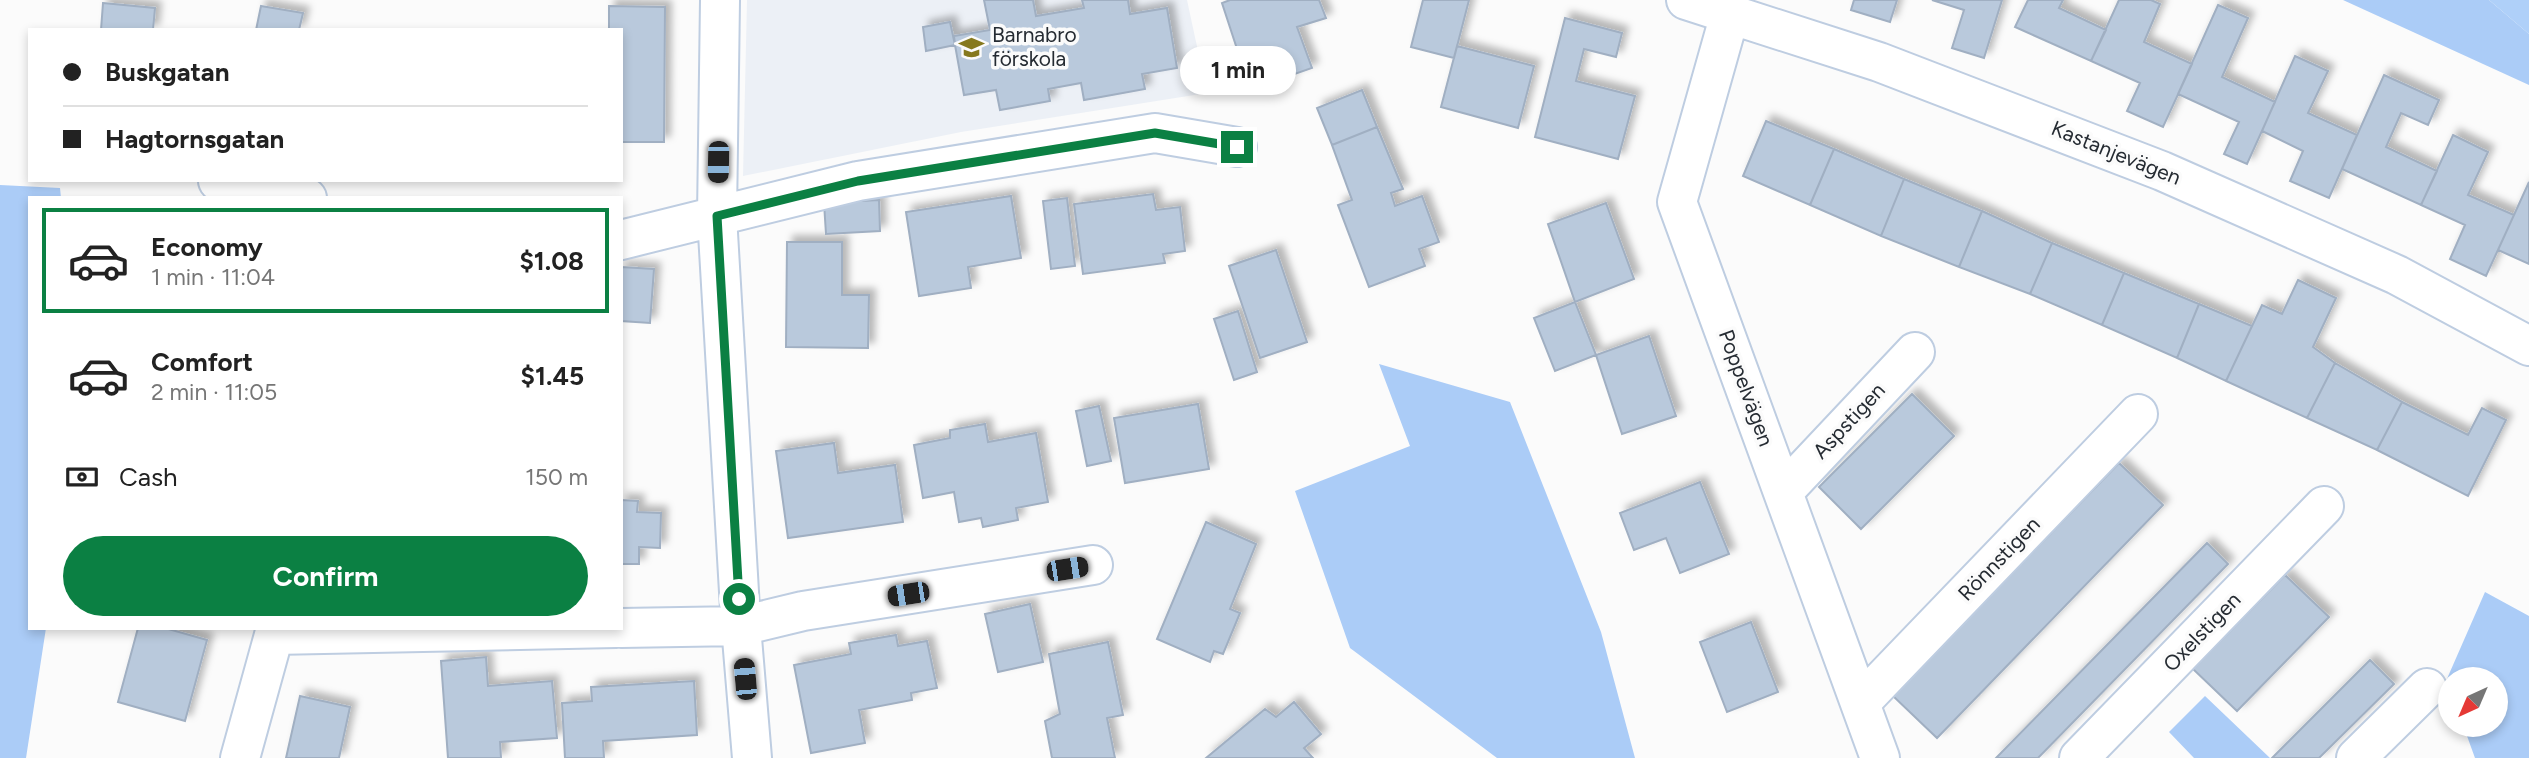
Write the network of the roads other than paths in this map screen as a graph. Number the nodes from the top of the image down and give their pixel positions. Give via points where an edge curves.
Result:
1 (720, 0) edge
2 (1686, 0) edge
3 (1730, 14) junction
4 (1237, 147) dead end
5 (223, 182) edge
6 (297, 196) edge
7 (717, 216) junction
8 (623, 240) edge
9 (2529, 346) edge
10 (1915, 352) dead end
11 (2138, 414) dead end
12 (1784, 491) junction
13 (2324, 506) dead end
14 (1093, 565) dead end
15 (741, 626) junction
16 (623, 628) edge
17 (518, 630) edge
18 (2427, 688) dead end
19 (1860, 703) junction
20 (240, 758) edge
21 (752, 758) edge
22 (1880, 758) edge
23 (2079, 758) edge
24 (2356, 758) edge

1 - 7 street
2 - 3 street, Kastanjevägen
3 - 9 street, Kastanjevägen via 1878,62 2162,170 2397,275
3 - 12 street, Poppelvägen via 1677,202
4 - 7 street via 1155,133 858,181
5 - 6 street
7 - 8 street
7 - 15 street
10 - 12 street, Aspstigen
11 - 19 street, Rönnstigen
12 - 19 street, Poppelvägen
13 - 23 street, Oxelstigen
14 - 15 street via 803,611
15 - 16 street
15 - 21 street
17 - 20 street via 274,635
18 - 24 street
19 - 22 street, Poppelvägen

